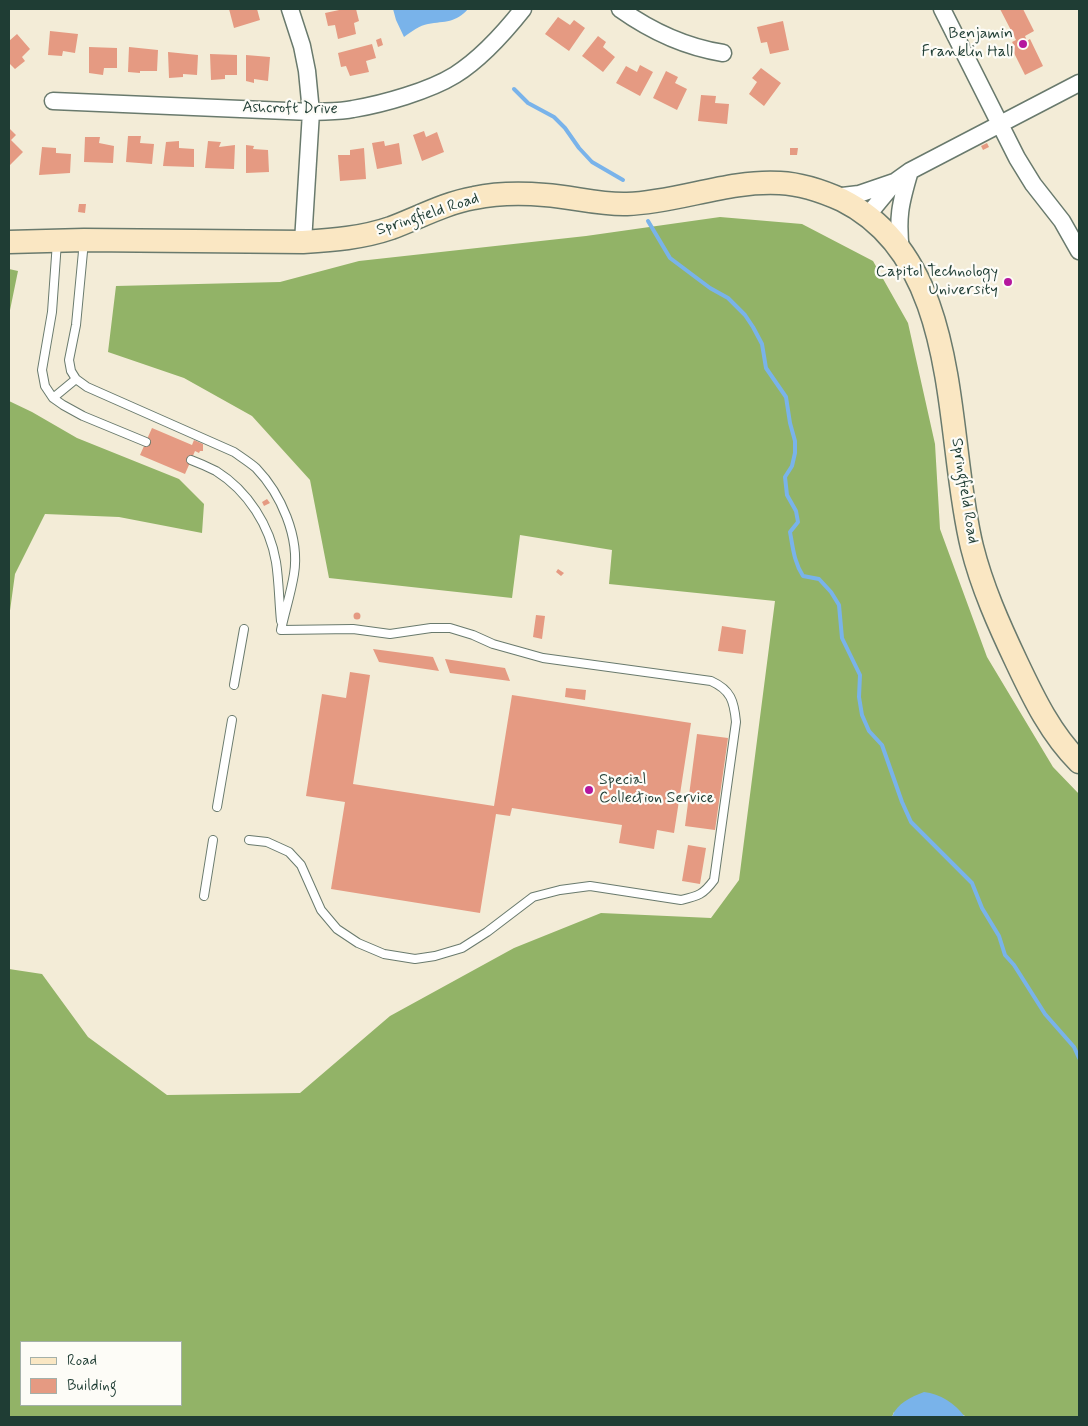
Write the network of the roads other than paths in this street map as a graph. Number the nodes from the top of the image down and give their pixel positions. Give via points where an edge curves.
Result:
1 (290, 9) edge
2 (523, 9) edge
3 (620, 9) edge
4 (942, 9) edge
5 (723, 53) dead end
6 (1079, 83) edge
7 (53, 101) dead end
8 (311, 112) junction
9 (1000, 124) junction
10 (910, 171) junction
11 (896, 181) junction
12 (834, 197) junction
13 (867, 216) junction
14 (57, 240) junction
15 (84, 240) junction
16 (9, 242) edge
17 (303, 242) junction
18 (1079, 251) edge
19 (901, 252) junction
20 (76, 379) junction
21 (53, 398) junction
22 (146, 442) dead end
23 (191, 460) dead end
24 (244, 629) dead end
25 (281, 630) junction
26 (234, 685) dead end
27 (232, 720) dead end
28 (1079, 762) edge
29 (217, 807) dead end
30 (213, 840) dead end
31 (249, 840) dead end
32 (204, 896) dead end

1 - 8 street via 302,46
2 - 8 street, Ashcroft Drive via 474,61 454,76 421,90 360,107
3 - 5 street via 672,39
4 - 9 street
6 - 9 street
7 - 8 street, Ashcroft Drive
8 - 17 street
9 - 10 street
9 - 18 street via 1025,172 1062,220
10 - 11 street
10 - 19 street via 900,206
11 - 12 street via 859,194
11 - 13 street
12 - 13 street, Springfield Road
12 - 17 street, Springfield Road via 794,184 762,182 627,204 507,194 469,199 372,234
13 - 19 street, Springfield Road
14 - 15 street, Springfield Road
14 - 16 street, Springfield Road
14 - 21 lane via 52,312 42,370 45,386
15 - 17 street, Springfield Road
15 - 20 lane via 76,325 69,360
19 - 28 street, Springfield Road via 919,281 934,321 952,415 967,526 983,584 1002,633 1035,701 1060,740
20 - 21 lane
20 - 25 lane via 87,388 234,452 255,468 284,509 290,526 294,572
21 - 22 lane via 83,416
23 - 25 lane via 217,472 240,491 265,525 276,564
24 - 26 lane
25 - 31 lane via 353,629 390,634 450,628 543,658 721,685 735,705 736,722 714,880 705,892 680,900 590,886 533,897 462,948 415,959 384,954 337,929 321,910 301,865 289,852 267,842
27 - 29 lane
30 - 32 lane

